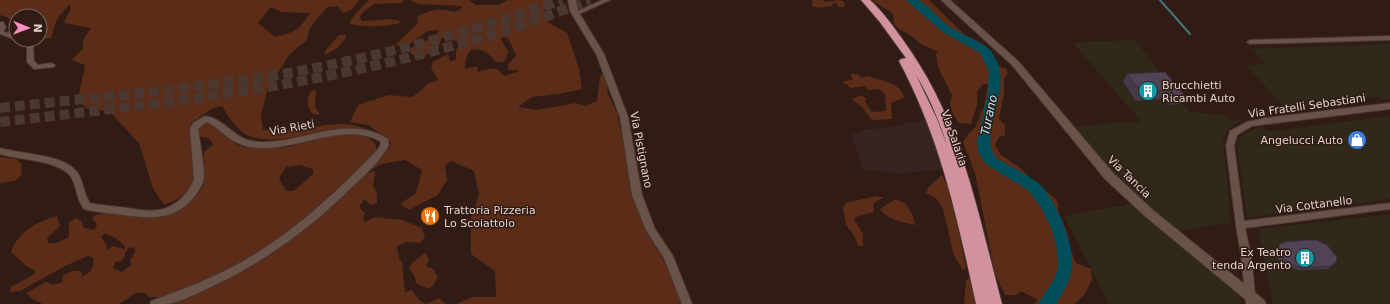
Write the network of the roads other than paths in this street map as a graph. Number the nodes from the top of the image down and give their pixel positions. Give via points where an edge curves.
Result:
1 (572, 0) edge
2 (607, 0) edge
3 (945, 0) edge
4 (864, 1) edge
5 (575, 14) junction
6 (0, 24) edge
7 (0, 31) edge
8 (1390, 38) edge
9 (1250, 42) dead end
10 (30, 48) edge
11 (52, 65) dead end
12 (1390, 106) edge
13 (0, 151) edge
14 (1390, 206) edge
15 (1240, 225) junction
16 (982, 274) junction
17 (1250, 300) edge
18 (155, 304) edge
19 (687, 304) edge
20 (983, 304) edge
21 (995, 304) edge
22 (1260, 304) edge

1 - 5 street, Via Pistignano
2 - 5 street
3 - 17 main road, Via Tancia via 1020,69 1109,176
4 - 16 highway, Via Salaria via 878,12 908,54 927,84 942,116 959,163
5 - 19 street, Via Pistignano via 600,54 608,73 624,117 637,195 651,230 668,256
6 - 7 street
8 - 9 street
10 - 11 street via 31,62 37,67
12 - 15 street, Via Fratelli Sebastiani via 1265,121 1250,124 1233,133 1230,146
13 - 18 street, Via Rieti via 67,167 76,177 80,195 87,206 159,214 181,203 194,192 198,184 194,129 205,119 215,121 232,137 245,143 269,145 349,132 380,136 385,141 382,150 356,178 300,228 253,261 204,286
14 - 15 street, Via Cottanello
15 - 17 street, Via Fratelli Sebastiani
16 - 20 highway, Via Salaria
16 - 21 highway, Via Salaria
17 - 22 main road, Via Tancia

